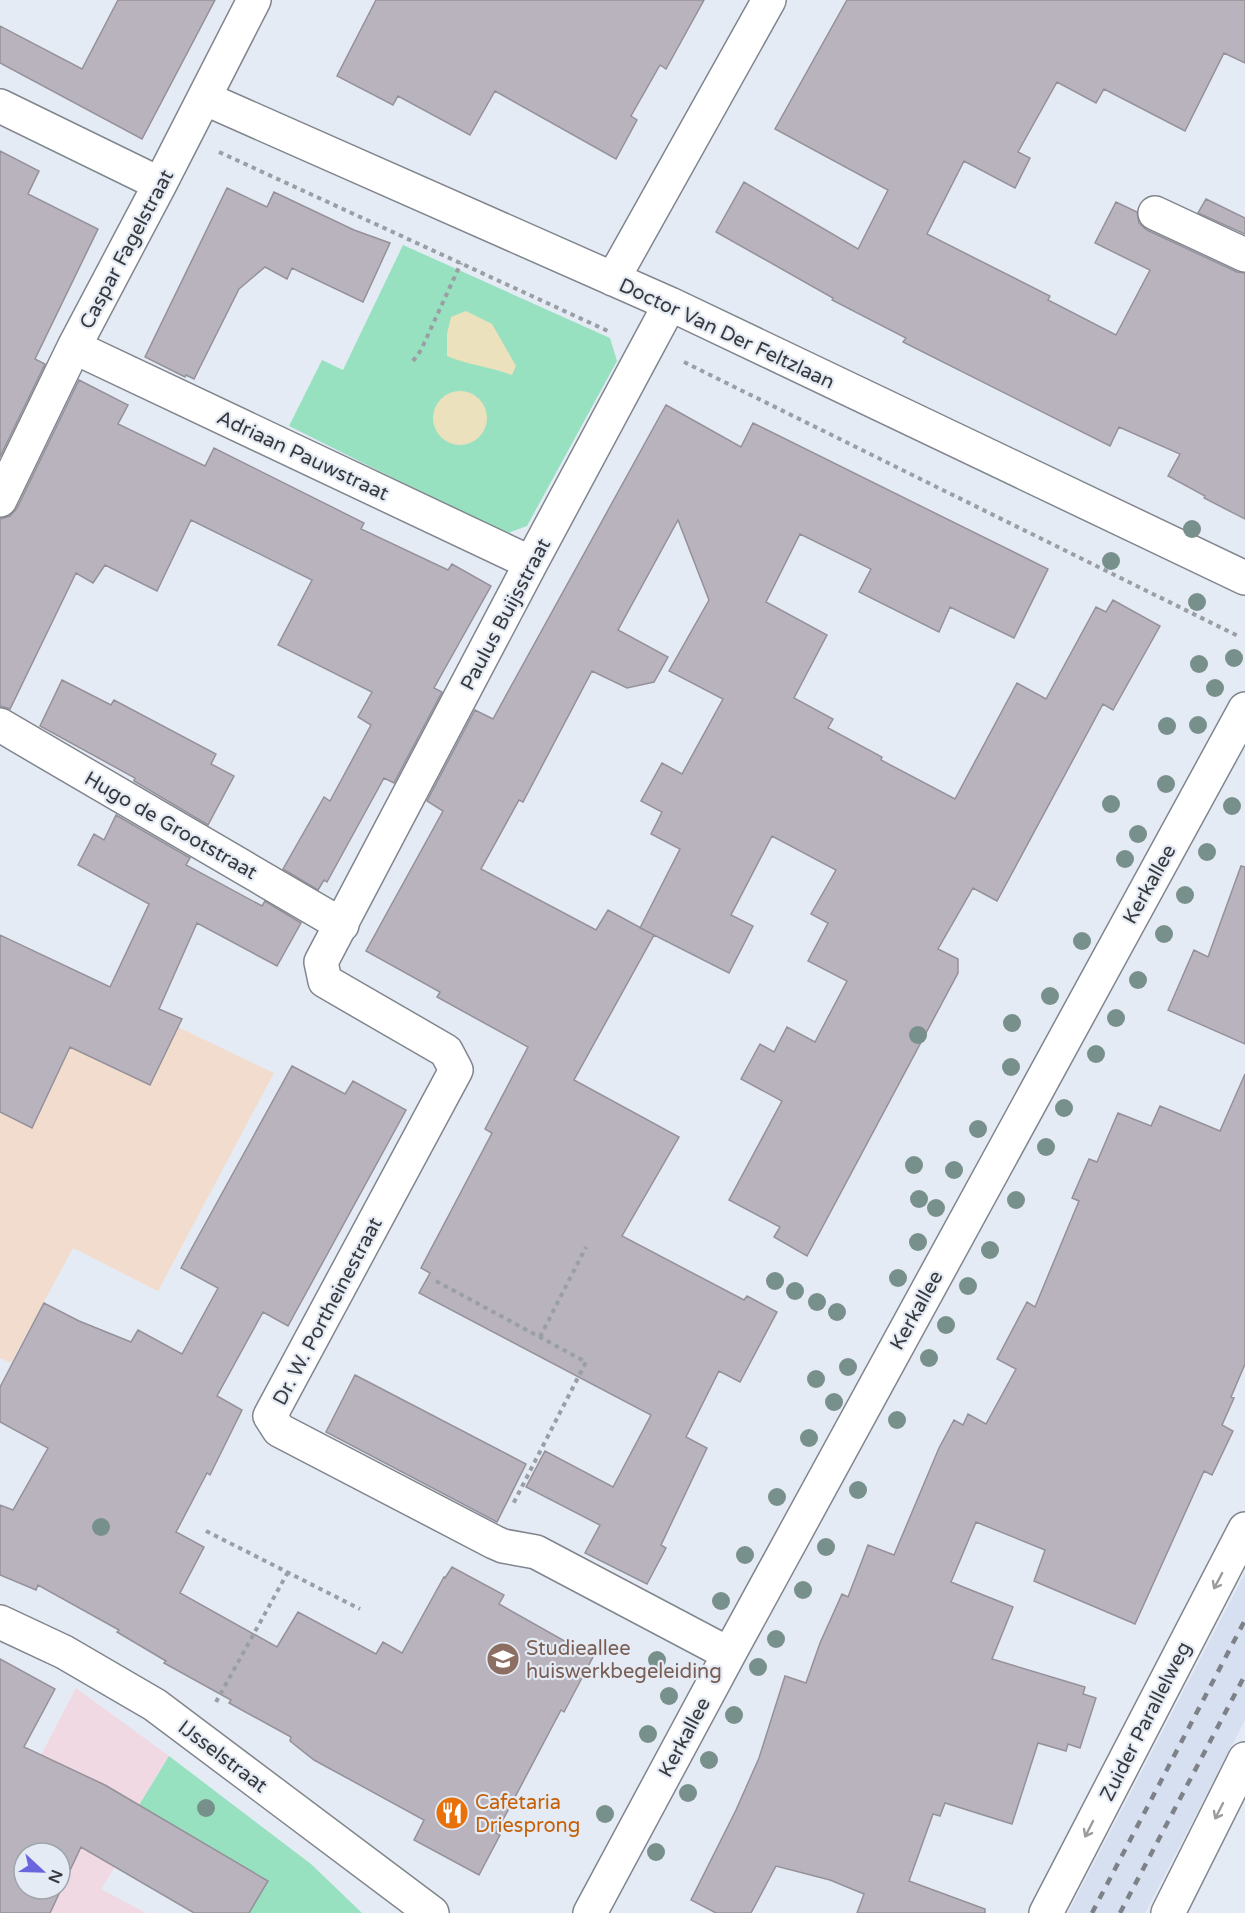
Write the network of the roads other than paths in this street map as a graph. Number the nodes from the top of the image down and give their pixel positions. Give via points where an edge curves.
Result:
1 (254, 0) edge
2 (769, 0) edge
3 (204, 98) junction
4 (0, 106) edge
5 (160, 184) junction
6 (1155, 213) dead end
7 (1245, 255) edge
8 (613, 279) junction
9 (670, 304) junction
10 (74, 347) junction
11 (0, 500) edge
12 (531, 563) junction
13 (1245, 578) edge
14 (1245, 709) edge
15 (0, 725) edge
16 (342, 925) junction
17 (1245, 1529) edge
18 (0, 1622) edge
19 (729, 1654) junction
20 (1245, 1759) edge
21 (432, 1913) edge
22 (590, 1913) edge
23 (1046, 1913) edge
24 (1168, 1913) edge

1 - 3 street, Caspar Fagelstraat
2 - 8 street
3 - 5 street, Caspar Fagelstraat
3 - 8 street, Doctor Van Der Feltzlaan
4 - 5 street
5 - 10 street, Caspar Fagelstraat
6 - 7 street
8 - 9 street, Doctor Van Der Feltzlaan
9 - 12 street, Paulus Buijsstraat
9 - 13 street, Doctor Van Der Feltzlaan
10 - 11 street, Caspar Fagelstraat
10 - 12 street, Adriaan Pauwstraat
12 - 16 street, Paulus Buijsstraat
14 - 19 street, Kerkallee
15 - 16 street, Hugo de Grootstraat
16 - 19 street, Dr. W. Portheinestraat via 321,962 325,981 446,1051 456,1070 270,1416 279,1430 494,1542 536,1552
17 -> 23 street, Zuider Parallelweg
18 - 21 street, IJsselstraat via 74,1658 155,1705
19 - 22 street, Kerkallee
20 -> 24 street

